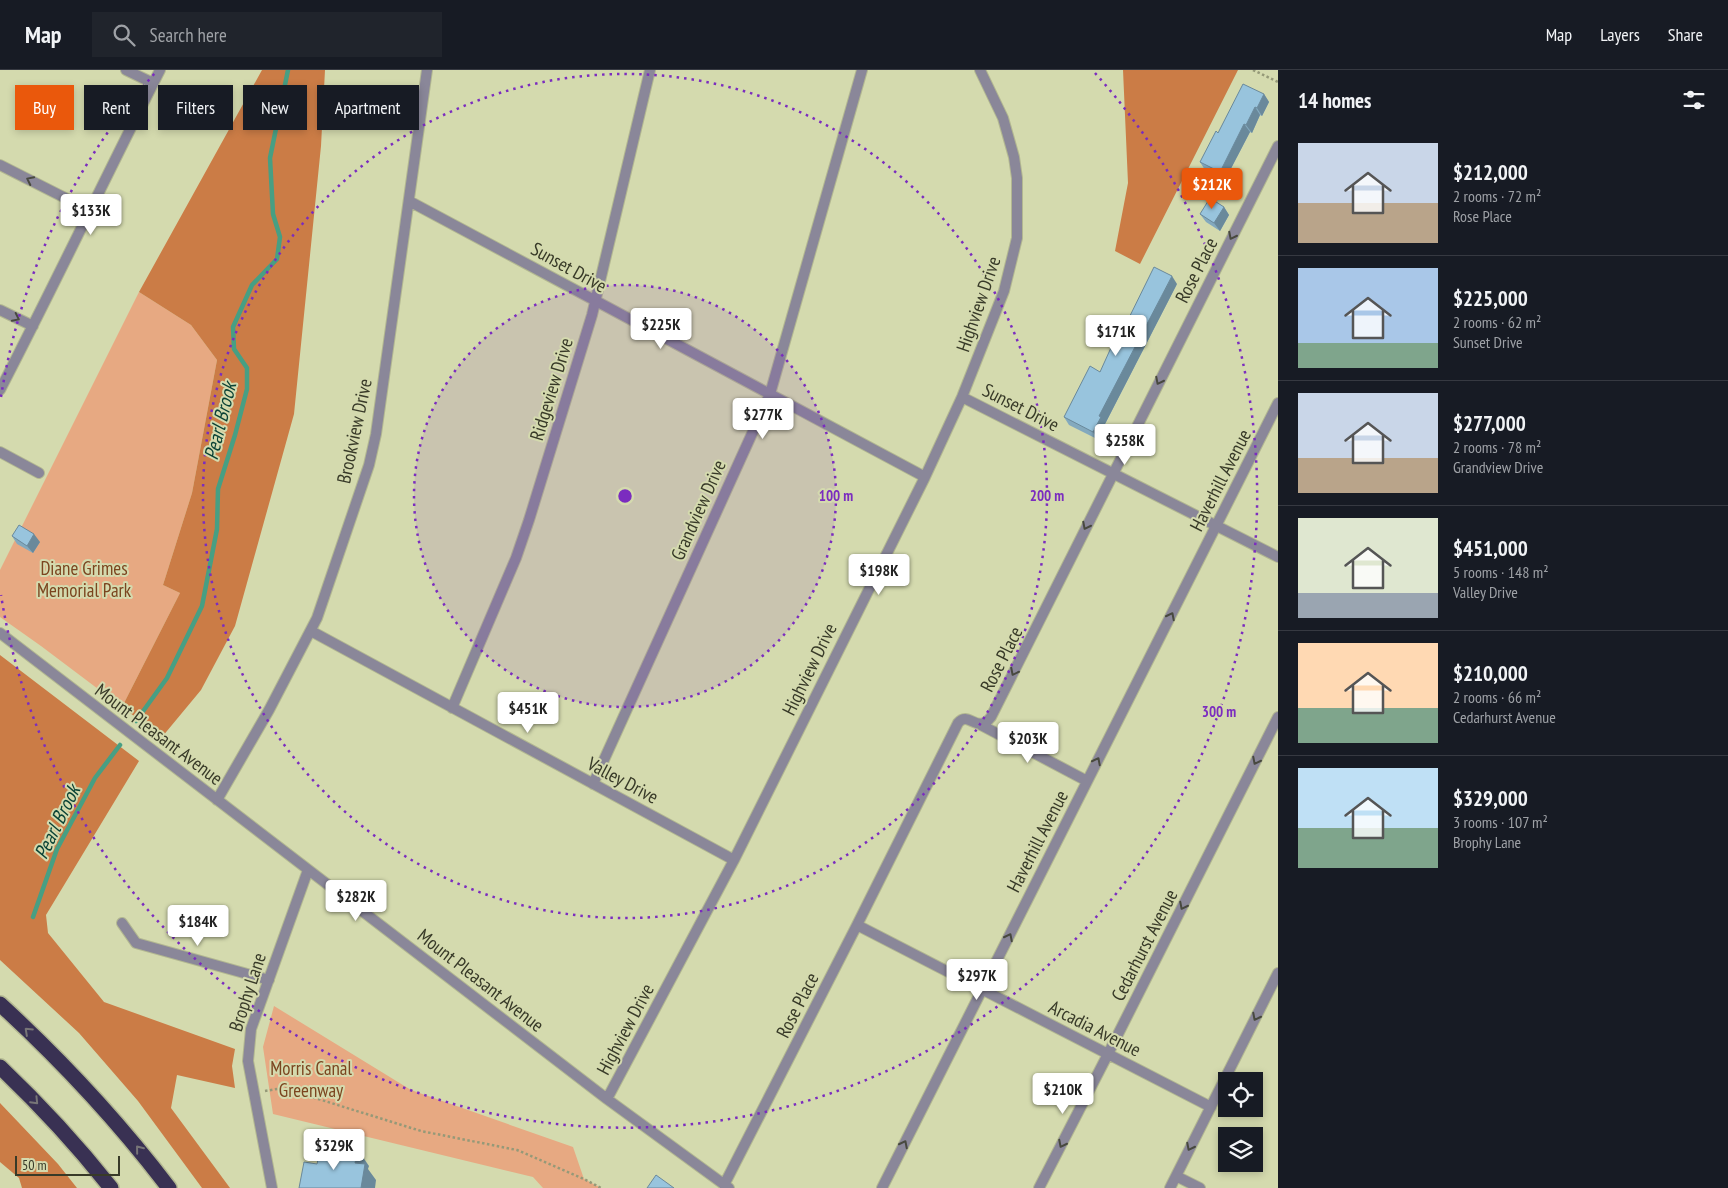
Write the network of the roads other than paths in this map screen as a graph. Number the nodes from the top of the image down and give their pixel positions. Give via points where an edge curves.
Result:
1 (126, 70) edge
2 (160, 70) edge
3 (427, 70) edge
4 (650, 70) edge
5 (862, 70) edge
6 (980, 70) edge
7 (153, 83) junction
8 (1278, 146) edge
9 (1274, 164) edge
10 (0, 165) edge
11 (408, 201) junction
12 (89, 210) junction
13 (596, 301) junction
14 (0, 310) edge
15 (33, 326) junction
16 (0, 390) edge
17 (770, 394) junction
18 (962, 397) junction
19 (1278, 403) edge
20 (0, 452) edge
21 (39, 473) dead end
22 (1113, 474) junction
23 (925, 477) junction
24 (1216, 526) junction
25 (1278, 557) edge
26 (311, 631) junction
27 (0, 633) edge
28 (452, 708) junction
29 (1278, 717) edge
30 (981, 725) junction
31 (1087, 780) junction
32 (592, 784) junction
33 (217, 800) junction
34 (734, 860) junction
35 (308, 870) junction
36 (122, 923) dead end
37 (857, 925) junction
38 (1278, 973) edge
39 (269, 980) junction
40 (982, 990) junction
41 (0, 1004) edge
42 (1108, 1054) junction
43 (0, 1067) edge
44 (607, 1099) junction
45 (1210, 1107) junction
46 (1176, 1176) junction
47 (726, 1186) edge
48 (111, 1188) edge
49 (169, 1188) edge
50 (272, 1188) edge
51 (882, 1188) edge
52 (1039, 1188) edge
53 (1170, 1188) edge
54 (1200, 1188) edge

1 - 7 street
2 - 7 street
3 - 11 street, Brookview Drive
4 - 13 street, Ridgeview Drive
5 - 17 street, Grandview Drive
6 - 18 street, Highview Drive via 1003,118 1014,157 1017,238 1004,291
7 - 12 street
8 - 9 street, Rose Place
9 -> 22 street, Rose Place
12 -> 10 street
11 - 13 street, Sunset Drive
11 - 26 street, Brookview Drive via 376,434 369,465
12 - 15 street
13 - 17 street, Sunset Drive
13 - 28 street, Ridgeview Drive via 516,558
14 -> 15 street
15 - 16 street
17 - 23 street, Sunset Drive
17 - 32 street, Grandview Drive
18 - 22 street, Sunset Drive
18 - 23 street, Highview Drive
19 - 24 street, Haverhill Avenue
20 - 21 street
22 - 24 street, Sunset Drive
22 -> 30 street, Rose Place via 991,717
23 - 34 street, Highview Drive
24 - 25 street, Sunset Drive
31 -> 24 street, Haverhill Avenue
26 - 28 street, Valley Drive
26 - 33 street, Brookview Drive
27 - 33 street, Mount Pleasant Avenue
28 - 32 street, Valley Drive
29 -> 42 street, Cedarhurst Avenue
30 - 31 street
30 - 37 street, Rose Place via 966,719 958,723
40 -> 31 street, Haverhill Avenue
32 - 34 street, Valley Drive
33 - 35 street, Mount Pleasant Avenue
34 - 44 street, Highview Drive
35 - 39 street, Brophy Lane
35 - 44 street, Mount Pleasant Avenue
36 - 39 street via 136,943
37 - 40 street, Arcadia Avenue
37 - 47 street, Rose Place
38 -> 45 street
39 - 50 street, Brophy Lane via 251,1029 248,1061
40 - 42 street, Arcadia Avenue
51 -> 40 street, Haverhill Avenue
49 -> 41 highway via 84,1086
42 - 45 street, Arcadia Avenue
42 -> 52 street, Cedarhurst Avenue
43 -> 48 highway via 64,1133
44 - 47 street, Mount Pleasant Avenue
45 -> 46 street
46 - 53 street
46 - 54 street

